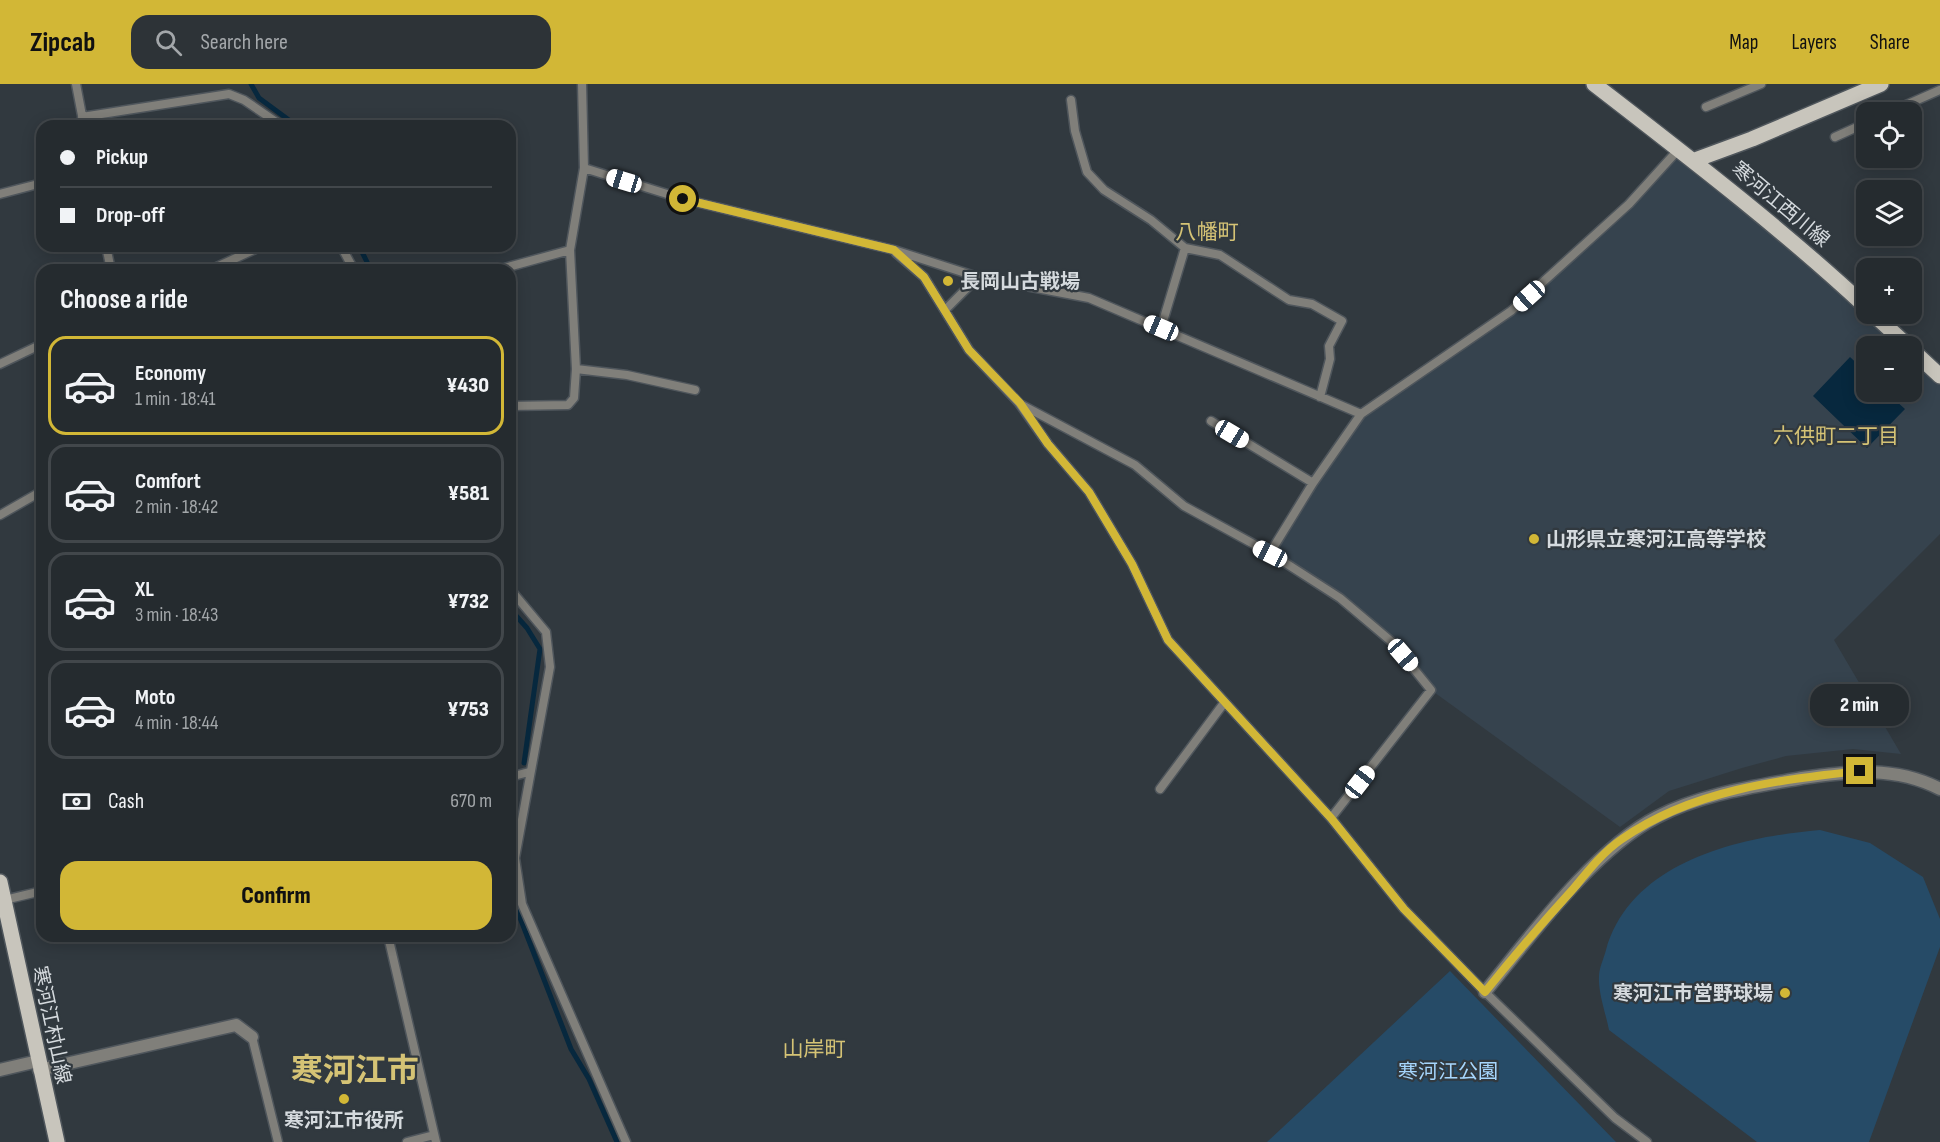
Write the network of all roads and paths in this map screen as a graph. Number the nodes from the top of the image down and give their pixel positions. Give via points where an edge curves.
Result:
1 (76, 84) edge
2 (582, 84) edge
3 (1594, 84) edge
4 (1761, 84) edge
5 (1881, 84) edge
6 (1940, 90) edge
7 (1071, 100) dead end
8 (1913, 102) edge
9 (1706, 107) dead end
10 (83, 120) edge
11 (94, 120) edge
12 (273, 120) edge
13 (1856, 128) edge
14 (1835, 137) dead end
15 (1678, 150) junction
16 (1695, 160) junction
17 (584, 168) junction
18 (36, 185) edge
19 (0, 195) edge
20 (1185, 248) junction
21 (570, 250) junction
22 (894, 250) junction
23 (249, 252) edge
24 (224, 264) edge
25 (516, 265) edge
26 (978, 277) junction
27 (1856, 298) edge
28 (946, 309) junction
29 (1884, 324) edge
30 (1161, 328) junction
31 (1897, 336) edge
32 (36, 347) edge
33 (1922, 359) edge
34 (0, 363) edge
35 (576, 369) junction
36 (1940, 376) edge
37 (696, 390) dead end
38 (1320, 397) junction
39 (1020, 403) junction
40 (516, 406) edge
41 (1361, 414) junction
42 (1211, 421) dead end
43 (1313, 483) junction
44 (36, 494) edge
45 (0, 515) edge
46 (1270, 554) junction
47 (516, 596) edge
48 (1224, 703) junction
49 (529, 772) junction
50 (516, 775) edge
51 (1160, 789) dead end
52 (1940, 789) edge
53 (1331, 818) junction
54 (516, 852) edge
55 (516, 865) edge
56 (0, 882) edge
57 (36, 892) edge
58 (2, 901) edge
59 (389, 942) edge
60 (1485, 992) junction
61 (252, 1036) joint
62 (39, 1066) junction
63 (0, 1070) edge
64 (435, 1139) edge
65 (57, 1142) edge
66 (278, 1142) edge
67 (407, 1142) edge
68 (626, 1142) edge
69 (1647, 1142) edge

1 - 10 lane
2 - 17 lane
3 - 15 main road, 寒河江西川線
4 - 9 lane
5 - 16 main road
6 - 8 lane
7 - 20 lane via 1087,172 1104,190
11 - 12 lane via 230,94
13 - 14 lane
15 - 16 main road, 寒河江西川線
15 - 41 lane via 1629,204 1511,311
16 - 27 main road, 寒河江西川線
17 - 21 lane
17 - 22 lane via 683,199
18 - 19 lane
20 - 30 lane
20 - 38 lane via 1220,255 1289,300 1311,303 1342,321 1329,346 1330,359
21 - 25 lane
21 - 35 lane
22 - 26 lane
22 - 28 lane via 924,277
23 - 24 lane
26 - 28 lane
26 - 30 lane via 1089,298
28 - 39 lane via 969,350
29 - 31 main road
30 - 38 lane
32 - 34 lane
33 - 36 main road
35 - 37 lane
35 - 40 lane via 574,398 568,405
38 - 41 lane
39 - 46 lane via 1135,465 1184,506
39 - 48 lane via 1111,525 1168,640
41 - 43 lane
42 - 43 lane
43 - 46 lane
44 - 45 lane
46 - 53 lane via 1340,598 1392,642 1431,690
47 - 49 lane via 546,632 550,667
48 - 51 lane
48 - 53 lane
49 - 50 lane
49 - 54 lane
52 - 60 street via 1898,773 1860,771 1707,797 1657,817 1619,840
53 - 60 lane via 1404,909
55 - 68 lane via 522,904
56 - 58 main road, 寒河江村山線
57 - 58 lane
58 - 62 main road, 寒河江村山線
59 - 64 lane
60 - 69 lane via 1616,1118
61 - 62 street via 236,1025
61 - 66 lane
62 - 63 street
62 - 65 main road, 寒河江村山線
64 - 67 lane

